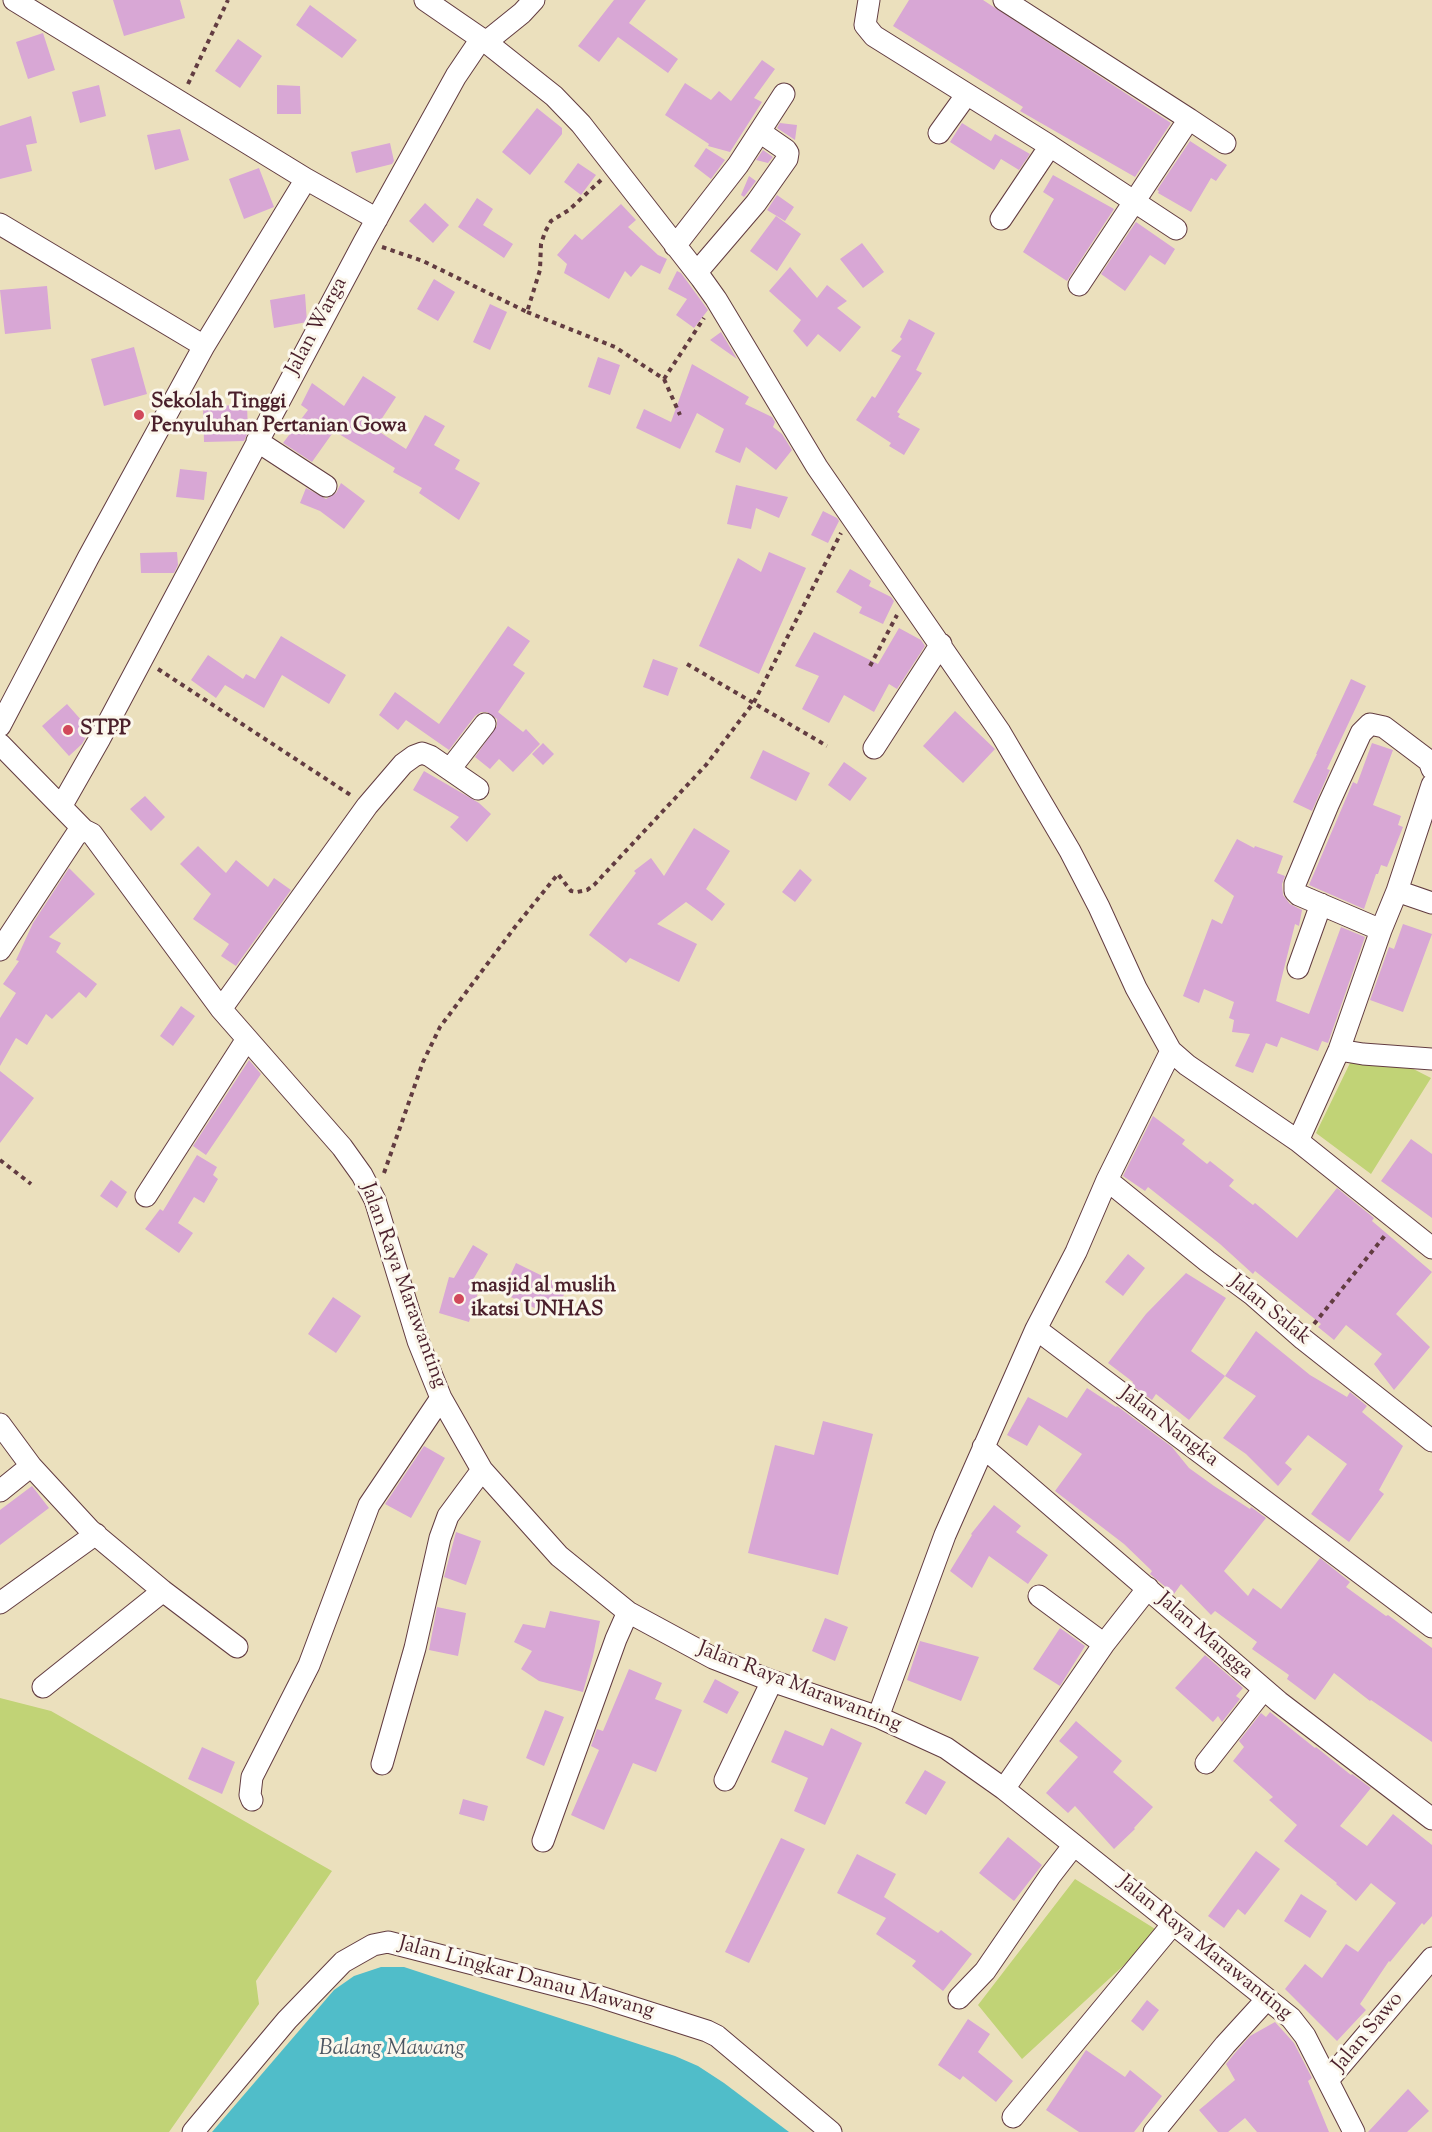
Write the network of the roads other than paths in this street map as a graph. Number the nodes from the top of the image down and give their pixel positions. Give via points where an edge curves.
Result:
1 (14, 0) edge
2 (425, 0) edge
3 (534, 0) edge
4 (1004, 0) edge
5 (870, 3) edge
6 (484, 40) junction
7 (784, 94) dead end
8 (967, 94) junction
9 (1189, 119) junction
10 (760, 132) junction
11 (939, 133) dead end
12 (1225, 142) dead end
13 (1050, 146) junction
14 (306, 179) junction
15 (1133, 202) junction
16 (377, 219) junction
17 (1001, 219) dead end
18 (0, 224) edge
19 (1176, 229) dead end
20 (675, 246) junction
21 (697, 272) junction
22 (1079, 285) dead end
23 (204, 346) junction
24 (257, 441) junction
25 (326, 486) dead end
26 (941, 645) junction
27 (485, 724) dead end
28 (0, 726) edge
29 (0, 744) edge
30 (874, 748) dead end
31 (450, 769) junction
32 (1432, 769) edge
33 (1432, 785) edge
34 (478, 789) dead end
35 (62, 805) junction
36 (84, 830) junction
37 (1397, 891) junction
38 (1432, 903) edge
39 (1321, 904) junction
40 (1381, 930) junction
41 (0, 950) edge
42 (1298, 968) dead end
43 (221, 1009) junction
44 (247, 1039) junction
45 (1339, 1050) junction
46 (1171, 1051) junction
47 (1432, 1059) edge
48 (1298, 1141) junction
49 (1107, 1180) junction
50 (146, 1196) dead end
51 (1432, 1248) edge
52 (1036, 1329) junction
53 (441, 1398) junction
54 (0, 1424) edge
55 (1432, 1441) edge
56 (983, 1447) junction
57 (31, 1466) junction
58 (482, 1470) junction
59 (0, 1491) edge
60 (96, 1534) junction
61 (1148, 1588) junction
62 (163, 1590) junction
63 (1039, 1596) dead end
64 (0, 1603) edge
65 (628, 1612) junction
66 (1432, 1627) edge
67 (1104, 1644) junction
68 (237, 1647) dead end
69 (772, 1682) junction
70 (43, 1687) dead end
71 (1264, 1689) junction
72 (878, 1717) junction
73 (1206, 1763) dead end
74 (382, 1764) dead end
75 (725, 1780) dead end
76 (1004, 1789) junction
77 (252, 1800) dead end
78 (1432, 1819) edge
79 (543, 1841) dead end
80 (1074, 1845) junction
81 (1173, 1924) junction
82 (1432, 1958) edge
83 (959, 1998) dead end
84 (1267, 1999) junction
85 (1329, 2079) junction
86 (1013, 2117) dead end
87 (192, 2132) edge
88 (831, 2132) edge
89 (1154, 2132) edge
90 (1354, 2132) edge

1 - 14 street
2 - 6 street
3 - 6 street, Jalan Warga
4 - 9 street
5 - 8 street via 865,25 874,36
6 - 16 street, Jalan Warga via 456,76
6 - 20 street via 554,96 581,124
7 - 10 street
8 - 11 street
8 - 13 street
9 - 12 street
9 - 15 street
10 - 20 street
10 - 21 street via 786,150 787,159
13 - 15 street
13 - 17 street
14 - 16 street
14 - 23 street
15 - 19 street
15 - 22 street
16 - 24 street, Jalan Warga
18 - 23 street
20 - 21 street
21 - 26 street via 849,516
23 - 28 street
24 - 25 street
24 - 35 street, Jalan Warga
26 - 30 street
26 - 46 street via 1000,732 1070,851
27 - 31 street
29 - 35 street, Jalan Raya Marawanting
31 - 34 street
31 - 43 street via 422,753 403,764 367,806
32 - 39 street via 1429,761 1384,727 1370,724 1361,733 1295,884 1297,893
33 - 37 street
35 - 36 street, Jalan Raya Marawanting
36 - 41 street via 76,835
36 - 43 street, Jalan Raya Marawanting via 92,834
37 - 38 street
37 - 40 street
39 - 40 street
39 - 42 street
40 - 45 street
43 - 44 street, Jalan Raya Marawanting
44 - 50 street
44 - 53 street, Jalan Raya Marawanting via 342,1147 369,1186 418,1341
45 - 47 street
45 - 48 street
46 - 48 street
46 - 49 street
48 - 51 street
49 - 52 street
49 - 55 street, Jalan Salak
52 - 56 street
52 - 66 street, Jalan Nangka
53 - 58 street, Jalan Raya Marawanting
53 - 77 street via 369,1505 309,1665 252,1777
54 - 57 street
56 - 61 street, Jalan Mangga
56 - 72 street via 945,1535
57 - 59 street
57 - 60 street
58 - 65 street, Jalan Raya Marawanting via 559,1556
58 - 74 street via 448,1516 440,1538 415,1648
60 - 62 street
60 - 64 street
61 - 67 street
61 - 71 street, Jalan Mangga
62 - 68 street
62 - 70 street
63 - 67 street
65 - 69 street, Jalan Raya Marawanting via 713,1658
65 - 79 street
67 - 76 street
69 - 72 street, Jalan Raya Marawanting
69 - 75 street
71 - 73 street
71 - 78 street, Jalan Mangga
72 - 76 street, Jalan Raya Marawanting via 946,1748
76 - 80 street, Jalan Raya Marawanting
80 - 81 street, Jalan Raya Marawanting
80 - 83 street via 985,1971
81 - 84 street, Jalan Raya Marawanting
81 - 86 street
82 - 85 street, Jalan Sawo
84 - 85 street, Jalan Raya Marawanting via 1298,2026
84 - 89 street
85 - 90 street, Jalan Raya Marawanting
87 - 88 street, Jalan Lingkar Danau Mawang via 287,2020 343,1962 373,1945 388,1942 594,1995 707,2031

